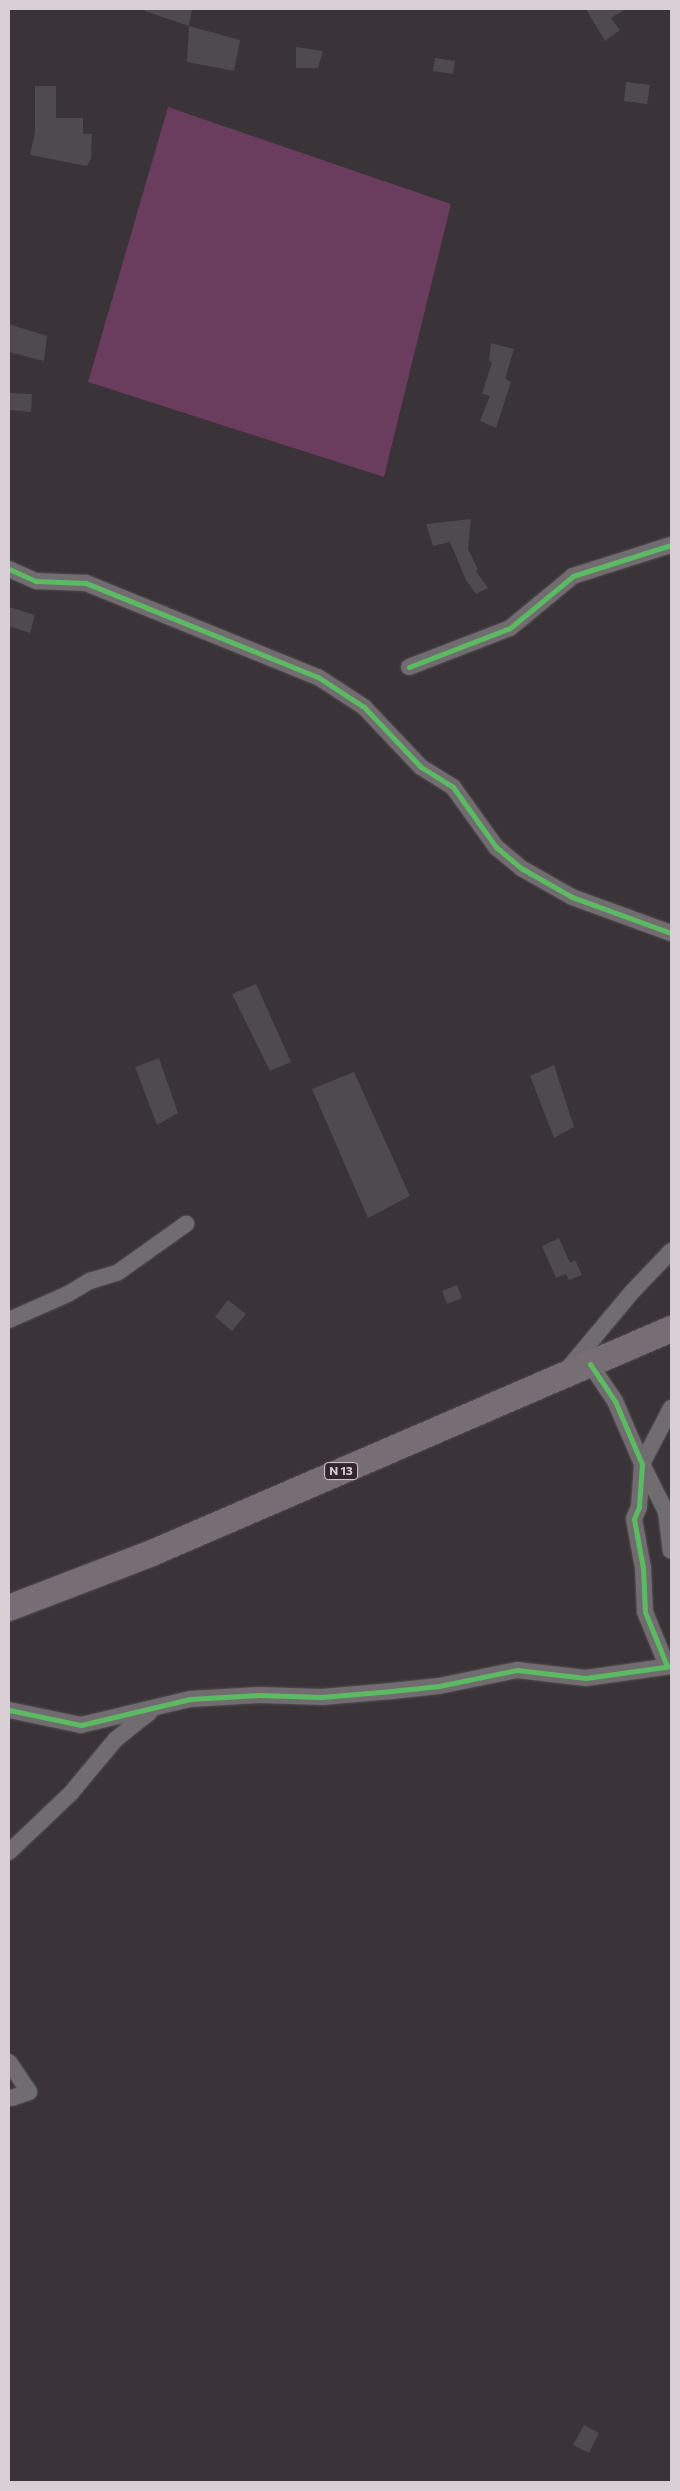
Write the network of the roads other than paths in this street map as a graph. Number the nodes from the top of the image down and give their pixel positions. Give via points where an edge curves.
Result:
1 (671, 545) edge
2 (9, 569) edge
3 (409, 667) dead end
4 (671, 933) edge
5 (186, 1224) dead end
6 (671, 1250) edge
7 (9, 1320) edge
8 (671, 1328) edge
9 (590, 1364) junction
10 (562, 1376) junction
11 (671, 1408) edge
12 (642, 1464) junction
13 (666, 1496) edge
14 (671, 1550) edge
15 (9, 1608) edge
16 (669, 1666) edge
17 (167, 1702) junction
18 (9, 1710) edge
19 (9, 1852) edge
20 (9, 2062) edge
21 (12, 2098) dead end

1 - 3 street via 573,576 510,628
2 - 4 street via 36,581 86,583 318,677 364,707 421,767 453,787 496,847 520,868 572,897
5 - 7 street via 117,1274 90,1281
6 - 10 street
8 - 9 main road, N 13
9 - 10 main road, N 13
9 - 12 street via 615,1401
10 - 15 main road, N 13 via 152,1553
11 - 12 street
12 - 13 street
12 - 16 street via 639,1507 634,1520 643,1568 645,1612
13 - 14 street
16 - 17 street via 586,1678 517,1670 439,1686
17 - 18 street via 81,1725
17 - 19 street via 143,1716 116,1739 70,1792
20 - 21 street via 30,2092

